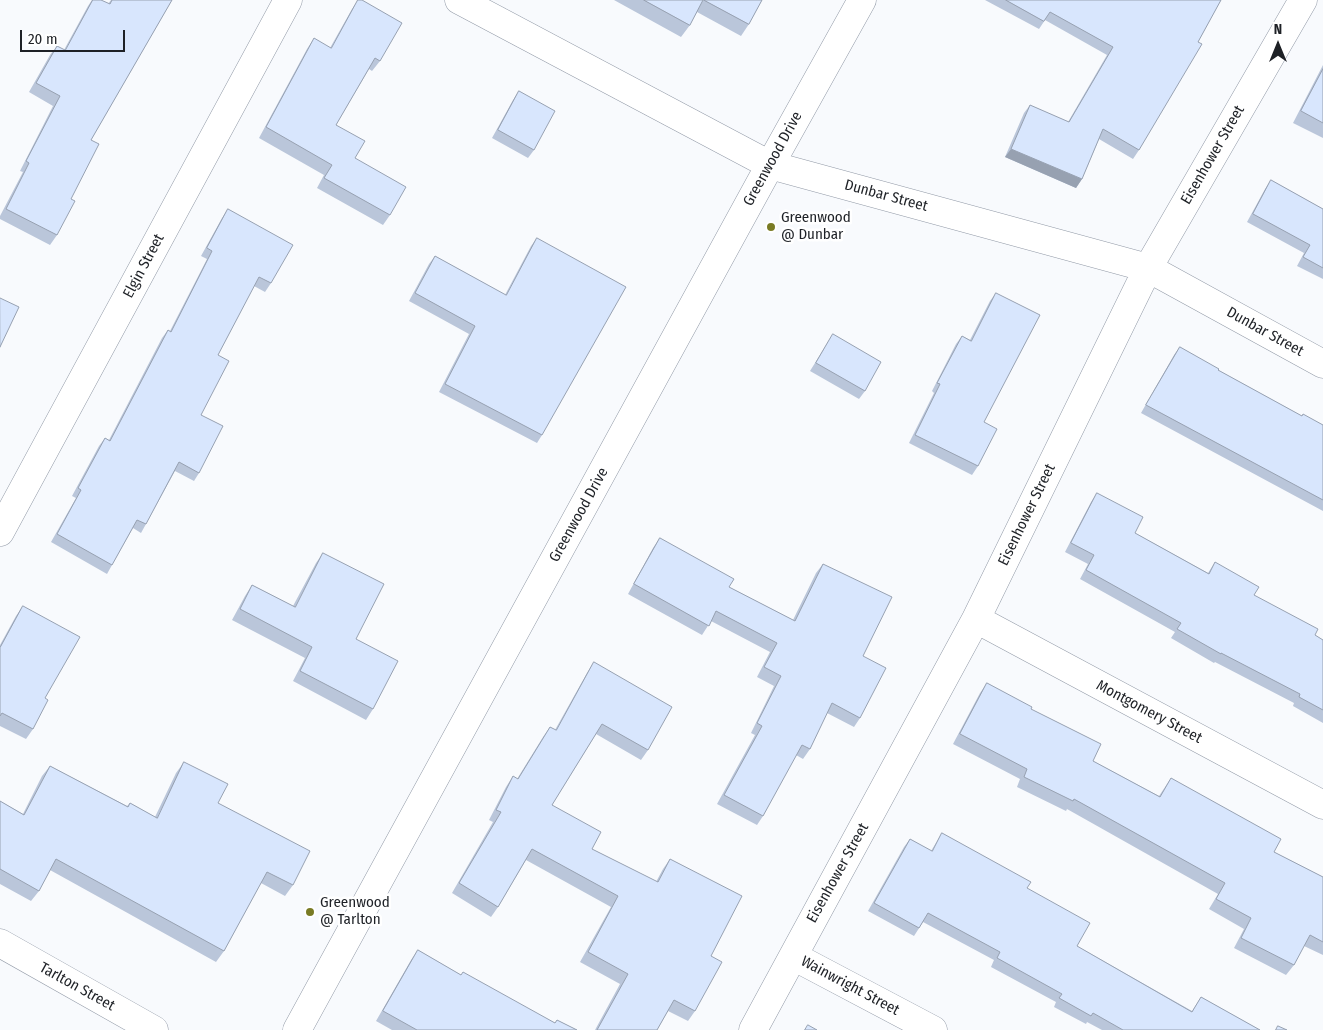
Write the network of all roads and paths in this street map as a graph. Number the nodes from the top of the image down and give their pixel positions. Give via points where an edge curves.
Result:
1 (288, 0) edge
2 (459, 0) edge
3 (862, 0) edge
4 (1303, 0) edge
5 (770, 165) junction
6 (1148, 268) junction
7 (1323, 364) edge
8 (0, 532) edge
9 (976, 619) junction
10 (1323, 805) edge
11 (0, 943) edge
12 (793, 956) junction
13 (154, 1030) edge
14 (297, 1030) edge
15 (753, 1030) edge
16 (933, 1030) edge

1 - 8 street, Elgin Street
2 - 5 street, Dunbar Street
3 - 5 street, Greenwood Drive
4 - 6 street, Eisenhower Street
5 - 6 street, Dunbar Street
5 - 14 street, Greenwood Drive
6 - 7 street, Dunbar Street
6 - 9 street, Eisenhower Street
9 - 10 street, Montgomery Street
9 - 12 street, Eisenhower Street
11 - 13 street, Tarlton Street
12 - 15 street, Eisenhower Street
12 - 16 street, Wainwright Street

